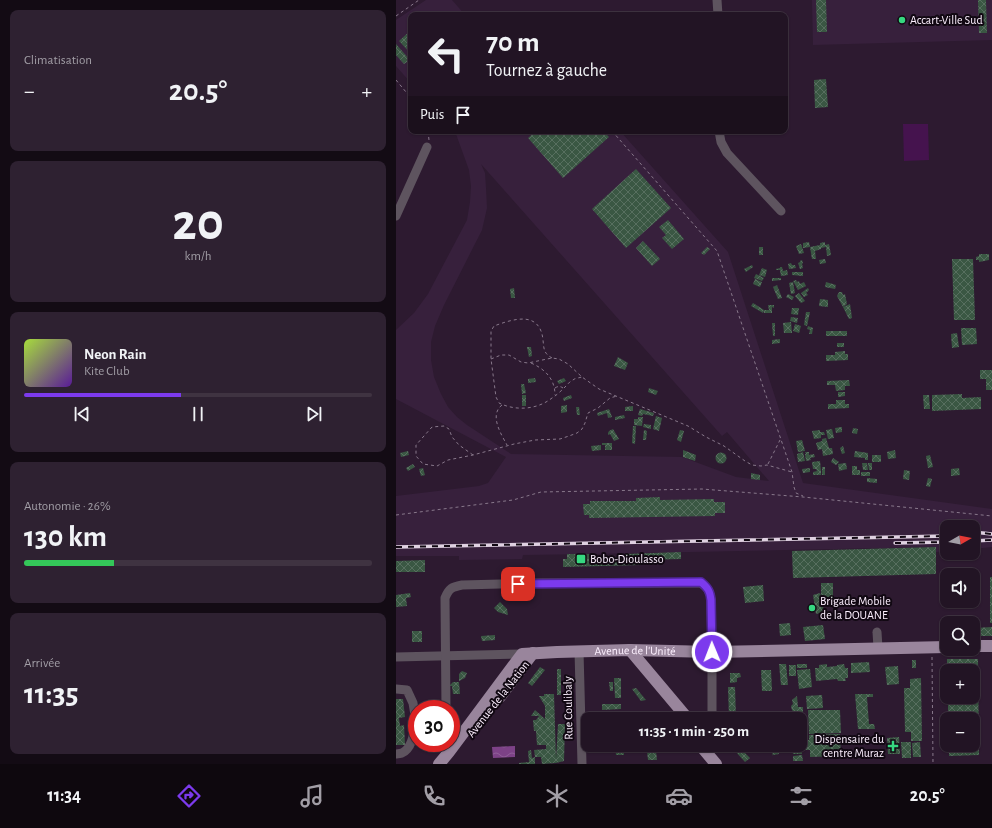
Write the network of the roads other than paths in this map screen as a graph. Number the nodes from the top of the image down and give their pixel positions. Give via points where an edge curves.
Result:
1 (717, 0) edge
2 (718, 12) edge
3 (719, 134) edge
4 (427, 147) dead end
5 (781, 211) dead end
6 (396, 214) edge
7 (877, 632) dead end
8 (980, 646) edge
9 (992, 646) edge
10 (940, 647) edge
11 (878, 648) junction
12 (626, 650) junction
13 (579, 651) junction
14 (712, 652) junction
15 (527, 654) junction
16 (445, 656) junction
17 (396, 657) edge
18 (396, 689) edge
19 (412, 700) edge
20 (446, 700) edge
21 (673, 712) edge
22 (682, 712) edge
23 (712, 712) edge
24 (408, 748) edge
25 (712, 752) edge
26 (396, 754) edge
27 (448, 758) edge
28 (582, 764) edge
29 (726, 764) edge

1 - 2 street
3 - 5 street via 720,142 727,153
4 - 6 street
7 - 11 street
8 - 9 main road
10 - 11 main road, Avenue de l'Unité
11 - 14 main road, Avenue de l'Unité
12 - 13 main road, Avenue de l'Unité
12 - 14 main road, Avenue de l'Unité
12 - 21 main road
12 - 22 main road
13 - 15 main road, Avenue de l'Unité
13 - 28 street, Rue Coulibaly
14 - 16 street via 710,592 701,582 532,583 462,585 448,590 445,598
14 - 23 street
15 - 16 street, Avenue de l'Unité
15 - 27 main road, Avenue de la Nation
16 - 17 street, Avenue de l'Unité
16 - 20 street
18 - 19 street via 407,690
24 - 26 street
25 - 29 main road

